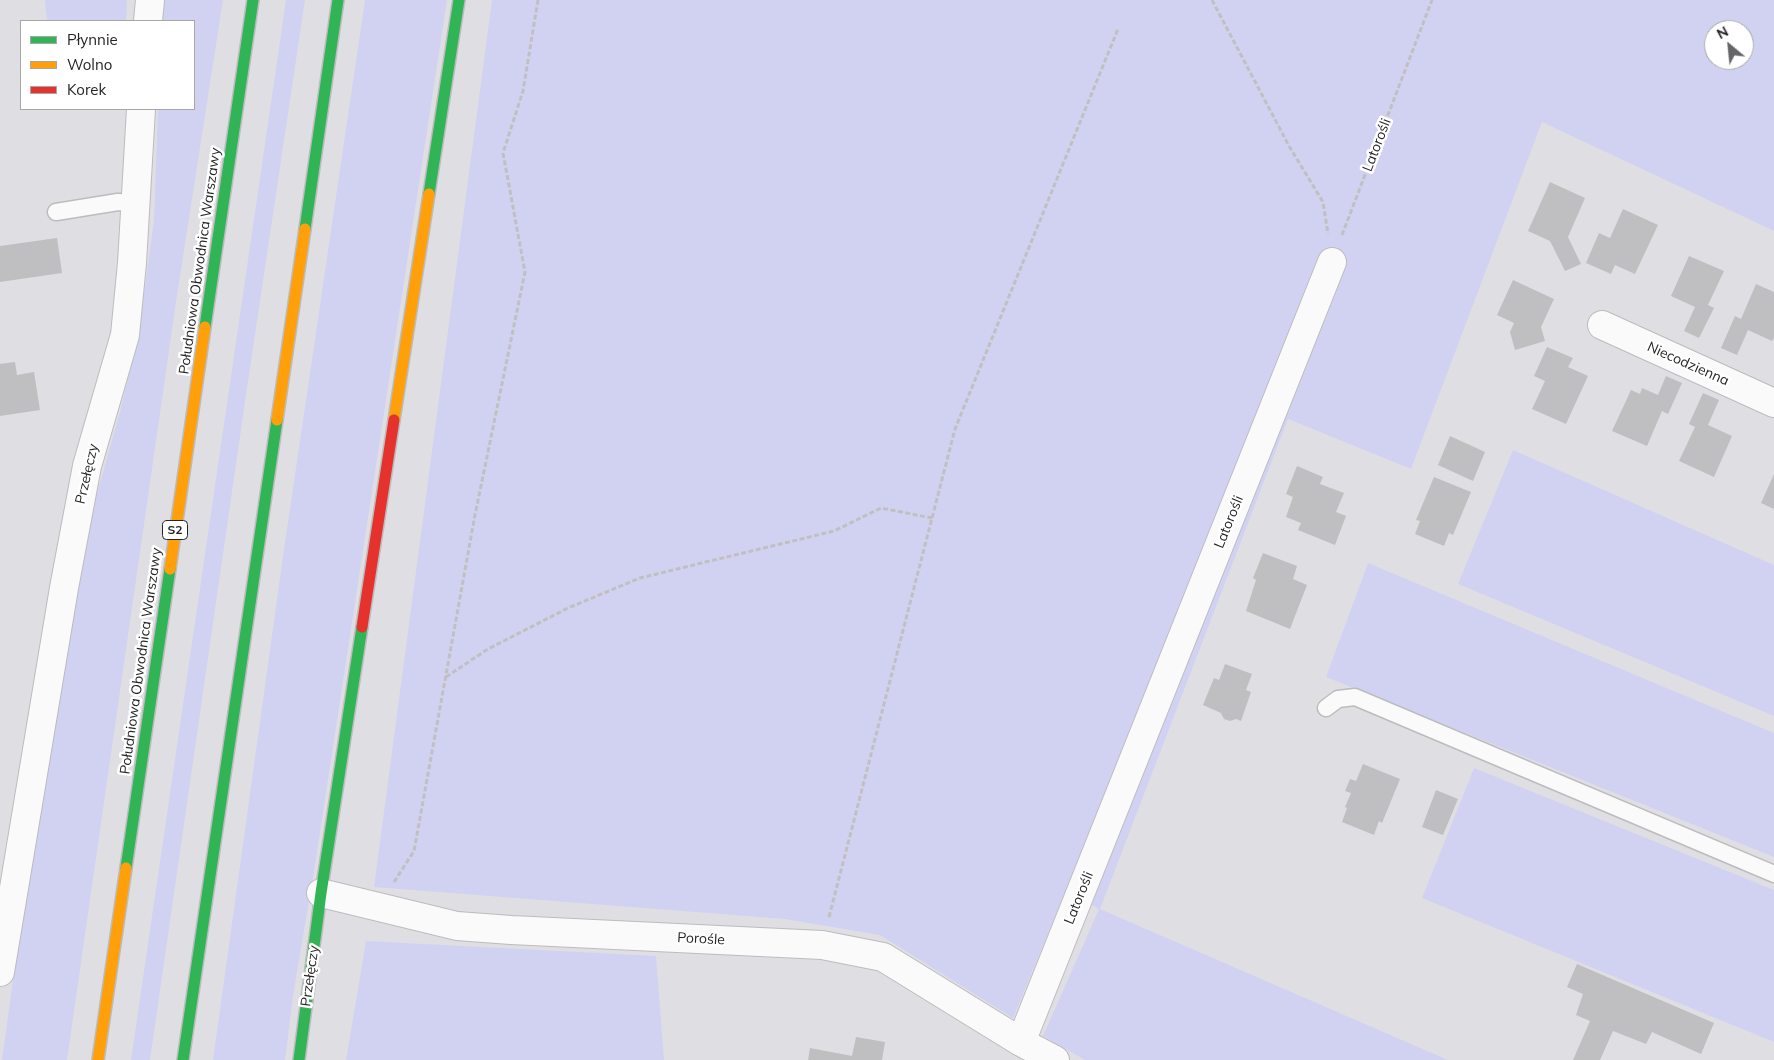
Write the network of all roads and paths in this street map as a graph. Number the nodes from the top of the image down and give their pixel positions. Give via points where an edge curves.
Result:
1 (150, 0) edge
2 (253, 0) edge
3 (338, 0) edge
4 (459, 0) edge
5 (538, 0) edge
6 (1212, 0) edge
7 (1432, 0) edge
8 (148, 20) edge
9 (1118, 29) dead end
10 (141, 110) edge
11 (135, 203) junction
12 (56, 212) dead end
13 (1332, 262) junction
14 (1602, 325) dead end
15 (1774, 403) edge
16 (932, 518) junction
17 (446, 678) junction
18 (1326, 708) dead end
19 (11, 842) edge
20 (1774, 874) edge
21 (321, 893) junction
22 (379, 907) junction
23 (822, 945) junction
24 (0, 972) edge
25 (1021, 1042) junction
26 (98, 1060) edge
27 (183, 1060) edge
28 (299, 1060) edge
29 (1055, 1060) edge

1 - 8 street
2 - 26 main road, Południowa Obwodnica Warszawy / S2
3 - 27 main road
4 - 21 main road, Przełęczy
5 - 17 path via 523,91 503,152 525,272 475,515
6 - 13 path via 1289,146 1323,202
7 - 13 path, Latorośli
9 - 16 path via 955,429
10 - 11 street, Przełęczy
11 - 12 lane via 118,202
11 - 19 street, Przełęczy via 125,335 88,466
13 - 25 street, Latorośli
14 - 15 street, Niecodzienna
16 - 17 path via 881,508 834,531 640,578 568,608 488,649
16 - 23 path
17 - 22 path via 414,852
18 - 20 lane via 1338,699 1355,697
19 - 24 street, Przełęczy
21 - 22 street, Porośle
21 - 28 main road, Przełęczy
22 - 23 street, Porośle via 457,926
23 - 25 street, Porośle via 883,957
25 - 29 street, Porośle

